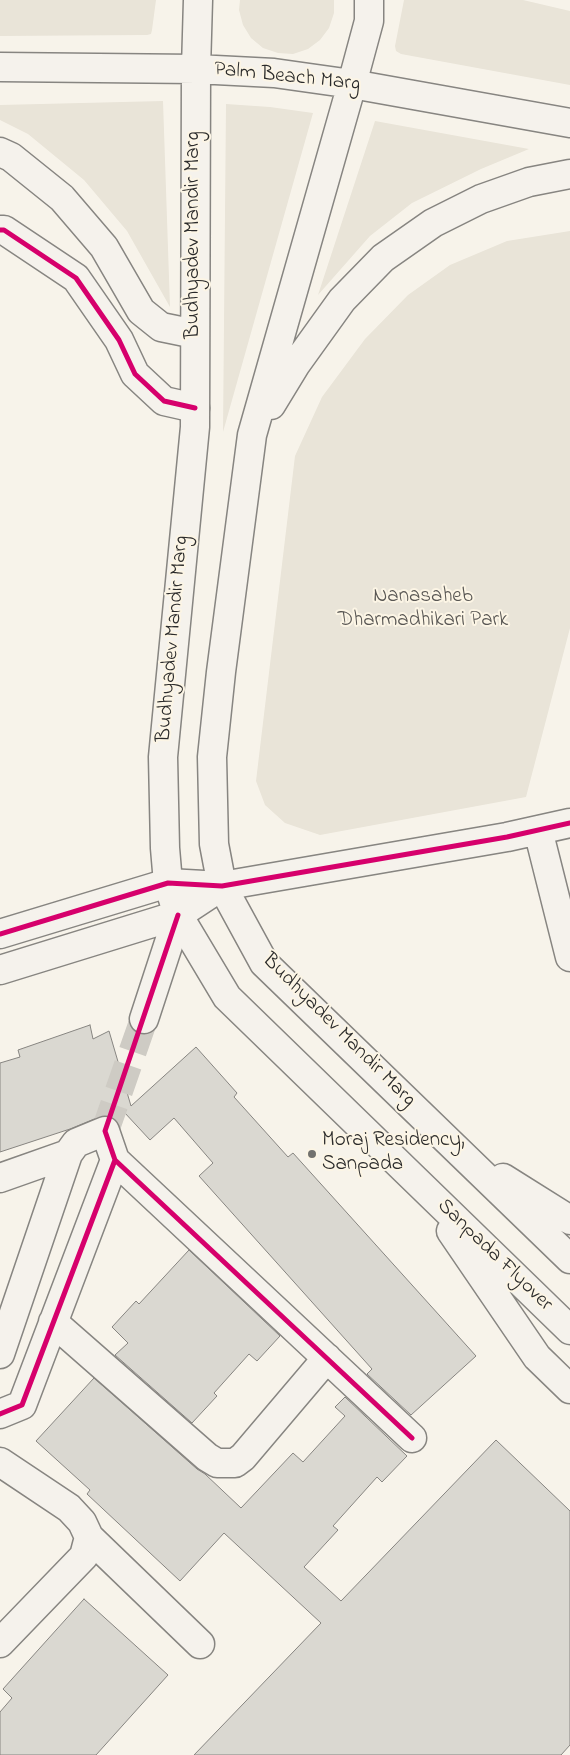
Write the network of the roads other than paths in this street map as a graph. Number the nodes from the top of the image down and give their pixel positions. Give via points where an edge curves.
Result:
1 (198, 0) edge
2 (369, 0) edge
3 (0, 67) edge
4 (196, 69) junction
5 (352, 84) junction
6 (570, 123) edge
7 (0, 152) edge
8 (570, 174) edge
9 (0, 230) edge
10 (195, 334) junction
11 (194, 408) junction
12 (252, 435) junction
13 (570, 823) edge
14 (538, 830) junction
15 (168, 883) junction
16 (222, 886) junction
17 (178, 915) junction
18 (0, 934) edge
19 (570, 957) edge
20 (0, 970) edge
21 (144, 1019) tunnel mouth
22 (454, 1146) junction
23 (68, 1154) junction
24 (116, 1160) junction
25 (0, 1178) edge
26 (418, 1182) junction
27 (570, 1220) edge
28 (570, 1259) edge
29 (53, 1322) junction
30 (568, 1328) edge
31 (0, 1354) edge
32 (327, 1358) junction
33 (570, 1389) edge
34 (0, 1414) edge
35 (412, 1438) dead end
36 (0, 1462) edge
37 (89, 1537) junction
38 (0, 1643) edge
39 (200, 1644) dead end

1 - 4 main road, Budhyadev Mandir Marg
2 - 5 main road, Budhyadev Mandir Marg via 369,21
3 - 4 main road, Palm Beach Marg
4 - 5 main road, Palm Beach Marg via 274,73
4 - 10 main road, Budhyadev Mandir Marg
5 - 6 main road, Palm Beach Marg
5 - 12 main road, Budhyadev Mandir Marg
7 - 10 main road via 11,157 62,198 104,248 141,312 161,327
8 - 12 main road via 529,182 481,199 434,223 383,258 342,300 296,364
9 - 11 main road via 76,278 119,340 135,374 164,400
10 - 11 main road, Budhyadev Mandir Marg
11 - 15 main road, Budhyadev Mandir Marg via 195,427 163,757
12 - 16 main road, Budhyadev Mandir Marg via 212,757 214,844
13 - 14 main road
14 - 16 main road
14 - 19 main road
15 - 16 main road
15 - 17 main road, Budhyadev Mandir Marg
15 - 18 main road
16 - 17 main road
16 - 22 main road, Budhyadev Mandir Marg via 264,963
17 - 20 main road
17 - 21 main road
17 - 26 main road, Budhyadev Mandir Marg via 227,997
22 - 27 main road
22 - 28 main road
23 - 24 main road via 76,1143 105,1131
23 - 25 main road
23 - 31 main road
24 - 29 main road
24 - 32 main road
26 - 30 main road, Sanpada Flyover
26 - 33 main road via 537,1357
29 - 32 main road via 217,1463 235,1464 243,1457
29 - 34 main road via 22,1405
32 - 35 main road
36 - 37 main road via 69,1508 82,1522
37 - 38 main road via 84,1556
37 - 39 main road

